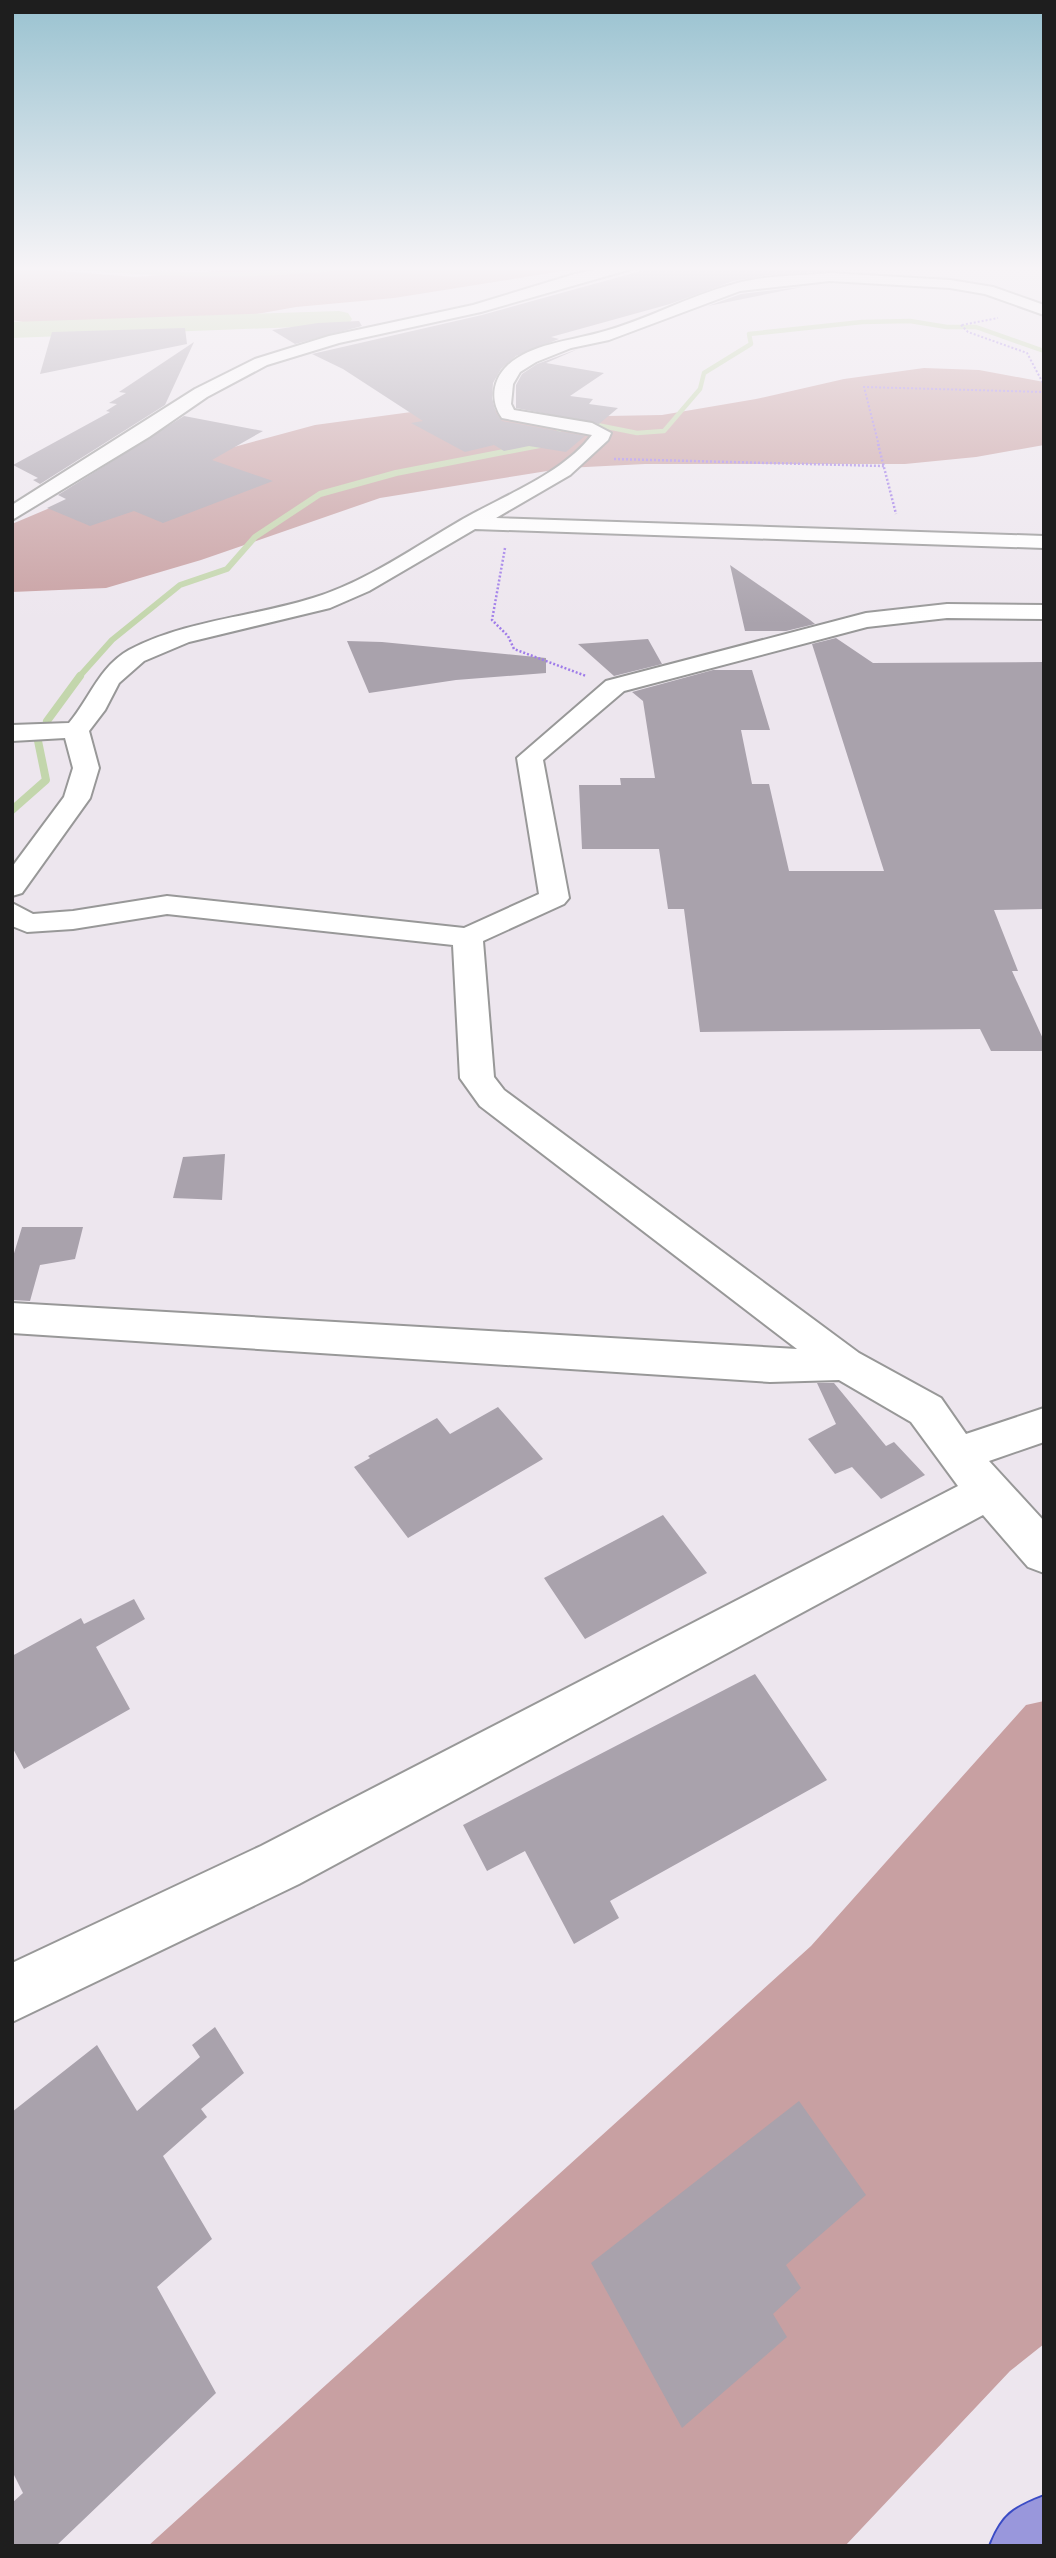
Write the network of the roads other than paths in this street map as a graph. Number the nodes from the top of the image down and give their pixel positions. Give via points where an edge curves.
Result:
1 (216, 385) edge
2 (504, 385) edge
3 (12, 514) edge
4 (470, 523) junction
5 (1044, 542) edge
6 (1044, 612) edge
7 (76, 730) junction
8 (12, 733) edge
9 (12, 887) edge
10 (12, 912) edge
11 (468, 937) junction
12 (12, 1318) edge
13 (845, 1364) junction
14 (1044, 1425) edge
15 (972, 1473) junction
16 (1044, 1553) edge
17 (12, 1994) edge
18 (1044, 2530) edge
19 (1024, 2546) edge

1 - 3 street
2 - 4 street via 502,404 508,414 602,433 563,471
4 - 5 street
4 - 7 street via 361,586 322,603 181,636 136,656 109,679
6 - 11 street via 947,611 866,620 615,686 530,758 554,898
7 - 8 street
7 - 9 street via 86,768 77,798
10 - 11 street via 27,923 50,922 167,905
11 - 13 street via 477,1078 492,1098
12 - 13 street via 769,1366
13 - 15 street via 926,1410
14 - 15 street
15 - 16 street
15 - 17 street via 292,1858
18 - 19 highway

